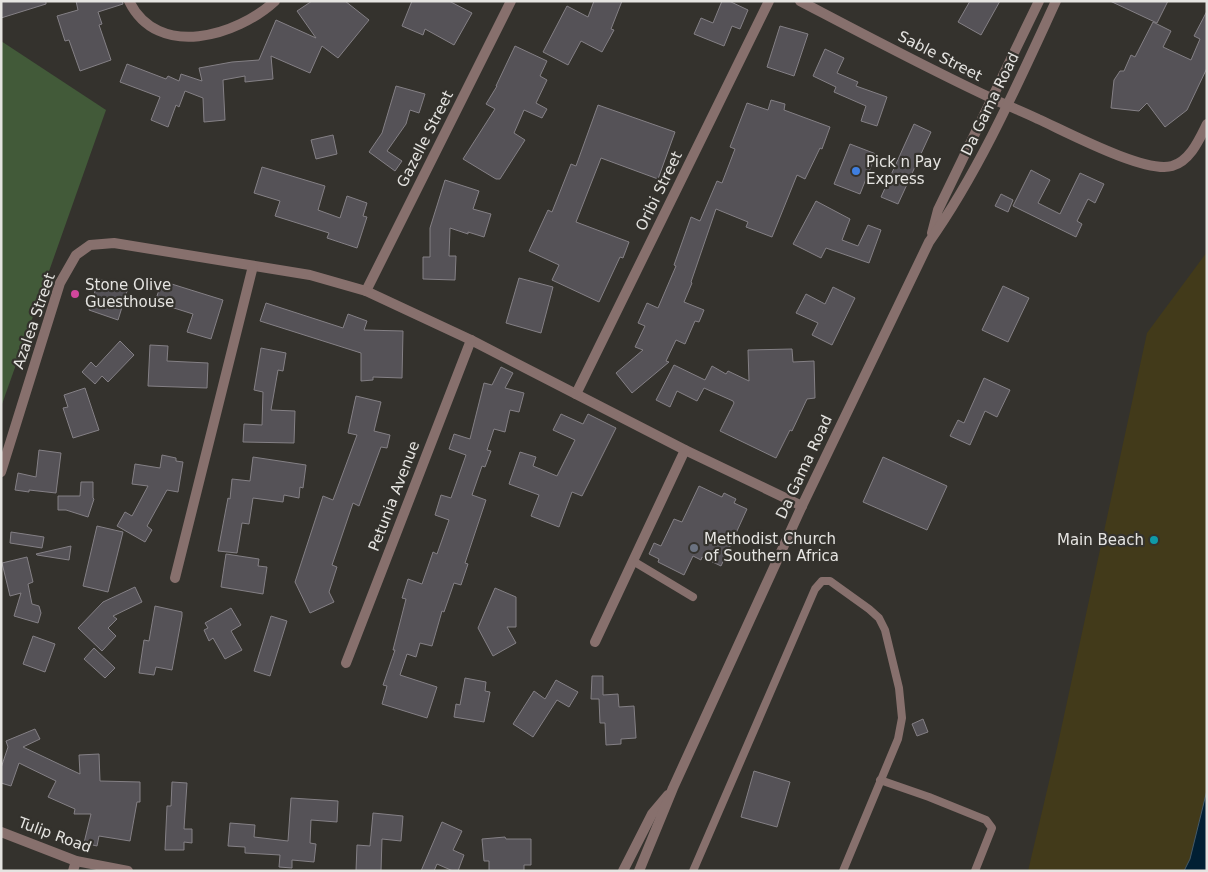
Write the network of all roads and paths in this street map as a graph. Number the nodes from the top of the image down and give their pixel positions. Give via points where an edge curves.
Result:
1 (129, 1) edge
2 (275, 1) edge
3 (511, 1) edge
4 (769, 1) edge
5 (800, 1) edge
6 (1039, 1) edge
7 (1056, 1) edge
8 (991, 98) junction
9 (1007, 104) junction
10 (1207, 124) edge
11 (929, 242) junction
12 (253, 266) junction
13 (366, 291) junction
14 (470, 340) junction
15 (576, 394) junction
16 (685, 450) junction
17 (1, 472) edge
18 (802, 506) junction
19 (633, 561) junction
20 (174, 578) dead end
21 (693, 597) dead end
22 (595, 642) dead end
23 (346, 662) dead end
24 (880, 780) junction
25 (673, 788) junction
26 (1, 832) edge
27 (74, 866) edge
28 (128, 871) edge
29 (622, 871) edge
30 (639, 871) edge
31 (692, 871) edge
32 (843, 871) edge
33 (975, 871) edge

1 - 2 street via 148,26 187,38 215,34 243,24
3 - 13 street, Gazelle Street
4 - 15 street, Oribi Street
5 - 8 street, Sable Street
6 - 8 street, Da Gama Road
7 - 9 street, Da Gama Road
8 - 9 street, Sable Street
8 - 11 street, Da Gama Road via 938,210
9 - 10 street, Sable Street via 1112,154 1158,166 1170,167 1181,162
9 - 11 street, Da Gama Road via 953,209
11 - 18 street, Da Gama Road
12 - 13 street via 310,274
12 - 17 street, Azalea Street via 114,243 90,245 76,255 60,284
12 - 20 street
13 - 14 street
14 - 15 street
14 - 23 street, Petunia Avenue
15 - 16 street
16 - 18 street
16 - 19 street
18 - 25 street, Da Gama Road
19 - 21 lane
19 - 22 street
24 - 31 lane via 898,739 902,718 899,688 885,630 869,609 830,581 822,581 815,589
24 - 32 lane
24 - 33 lane via 986,820 992,828
25 - 29 street, Da Gama Road via 652,814
25 - 30 street, Da Gama Road
26 - 27 street, Tulip Road
27 - 28 street, Tulip Road

